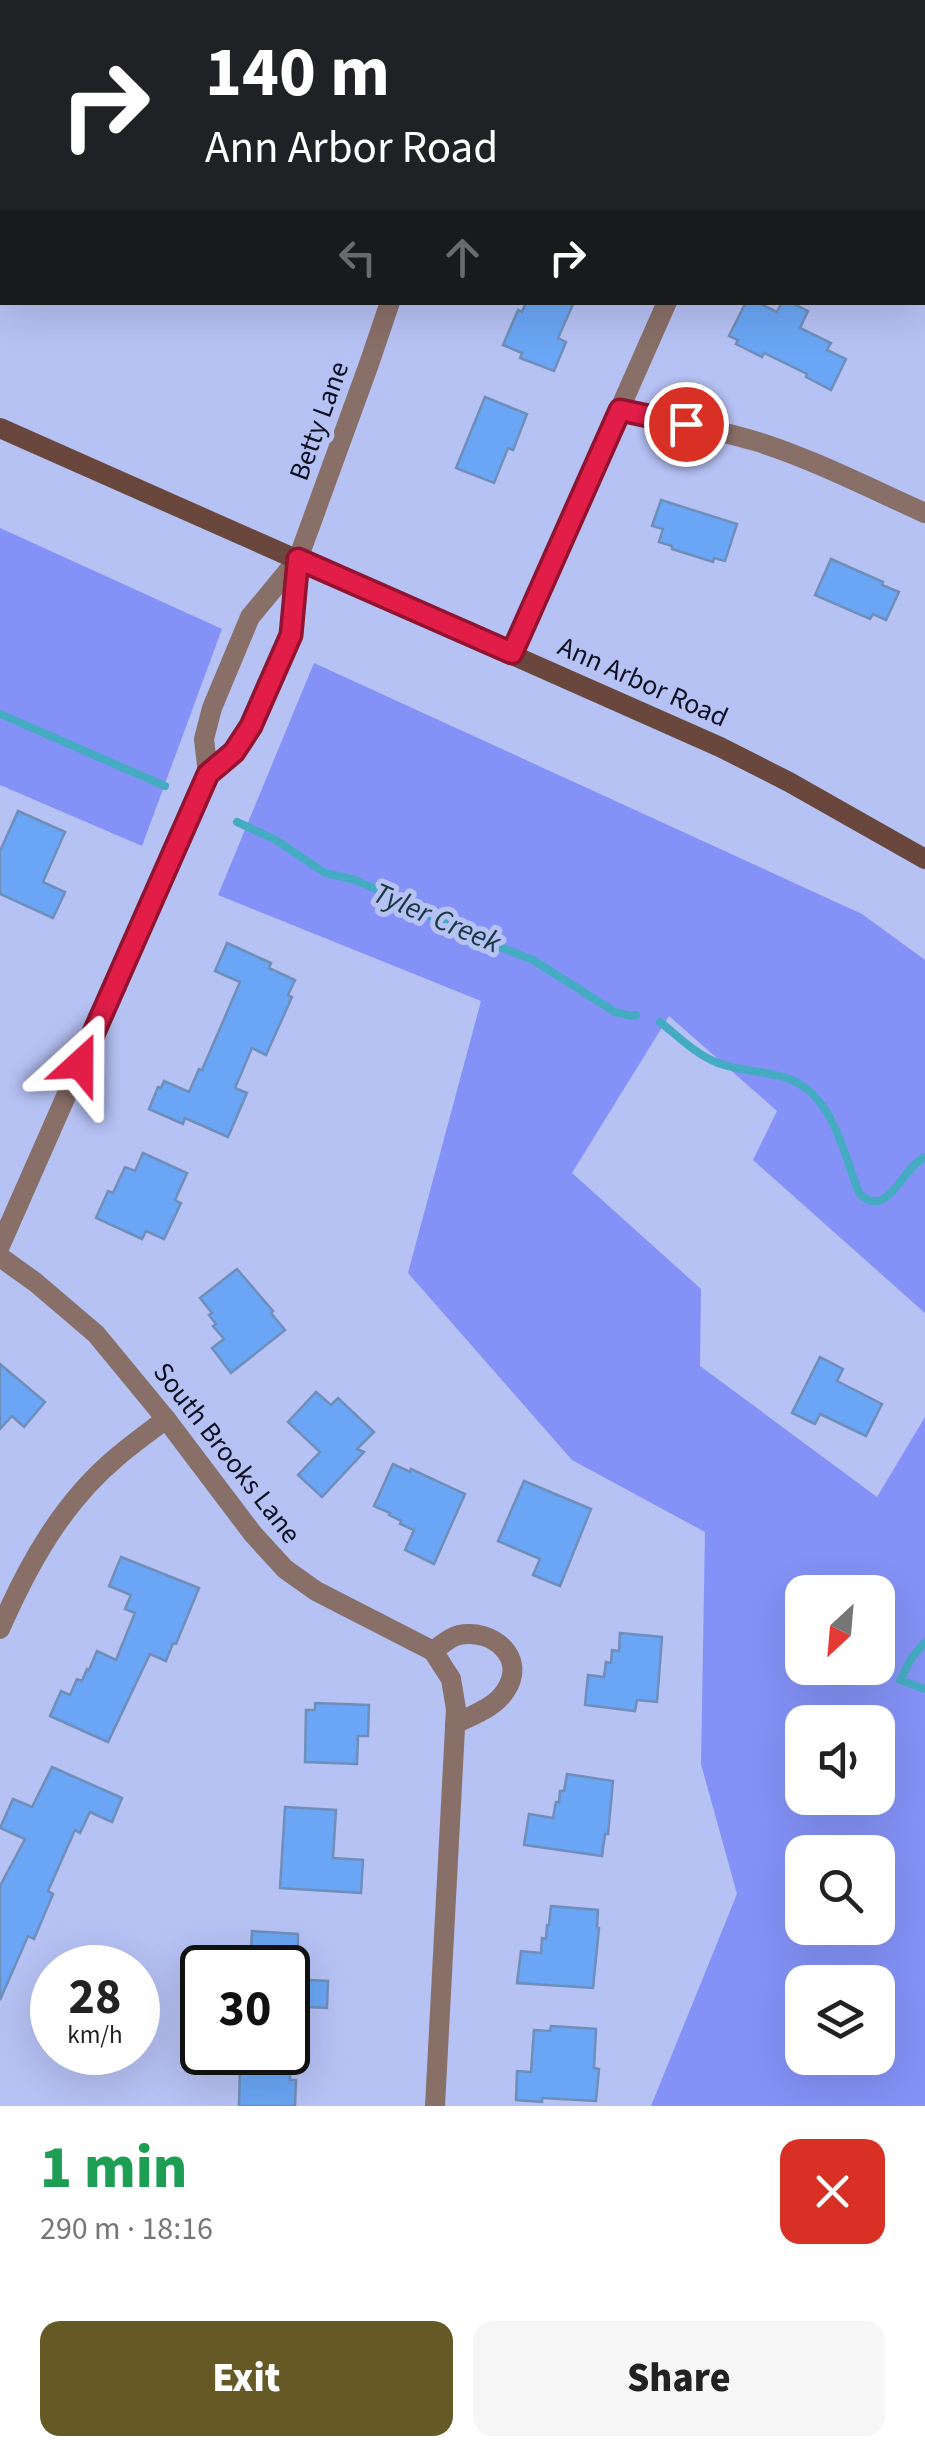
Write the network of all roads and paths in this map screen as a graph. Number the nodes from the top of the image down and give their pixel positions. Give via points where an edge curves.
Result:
1 (389, 305) edge
2 (666, 305) edge
3 (620, 410) junction
4 (0, 428) edge
5 (925, 513) edge
6 (298, 559) junction
7 (512, 653) junction
8 (208, 774) junction
9 (925, 860) edge
10 (0, 1246) edge
11 (0, 1257) edge
12 (166, 1419) junction
13 (0, 1629) edge
14 (433, 1651) junction
15 (455, 1724) junction
16 (435, 2106) edge

1 - 6 street, Betty Lane
2 - 3 street
3 - 5 street via 757,442
3 - 7 street
4 - 6 main road, Ann Arbor Road
6 - 7 main road, Ann Arbor Road
6 - 8 street via 291,635 251,726
6 - 8 street via 250,617 212,708 204,739
7 - 9 main road, Ann Arbor Road via 720,747
8 - 10 street
11 - 12 street, South Brooks Lane via 96,1334
12 - 13 street via 114,1459 51,1531
12 - 14 street, South Brooks Lane via 284,1570
14 - 15 street via 456,1695
14 - 15 street via 466,1634 490,1638 509,1654 506,1691
15 - 16 street

